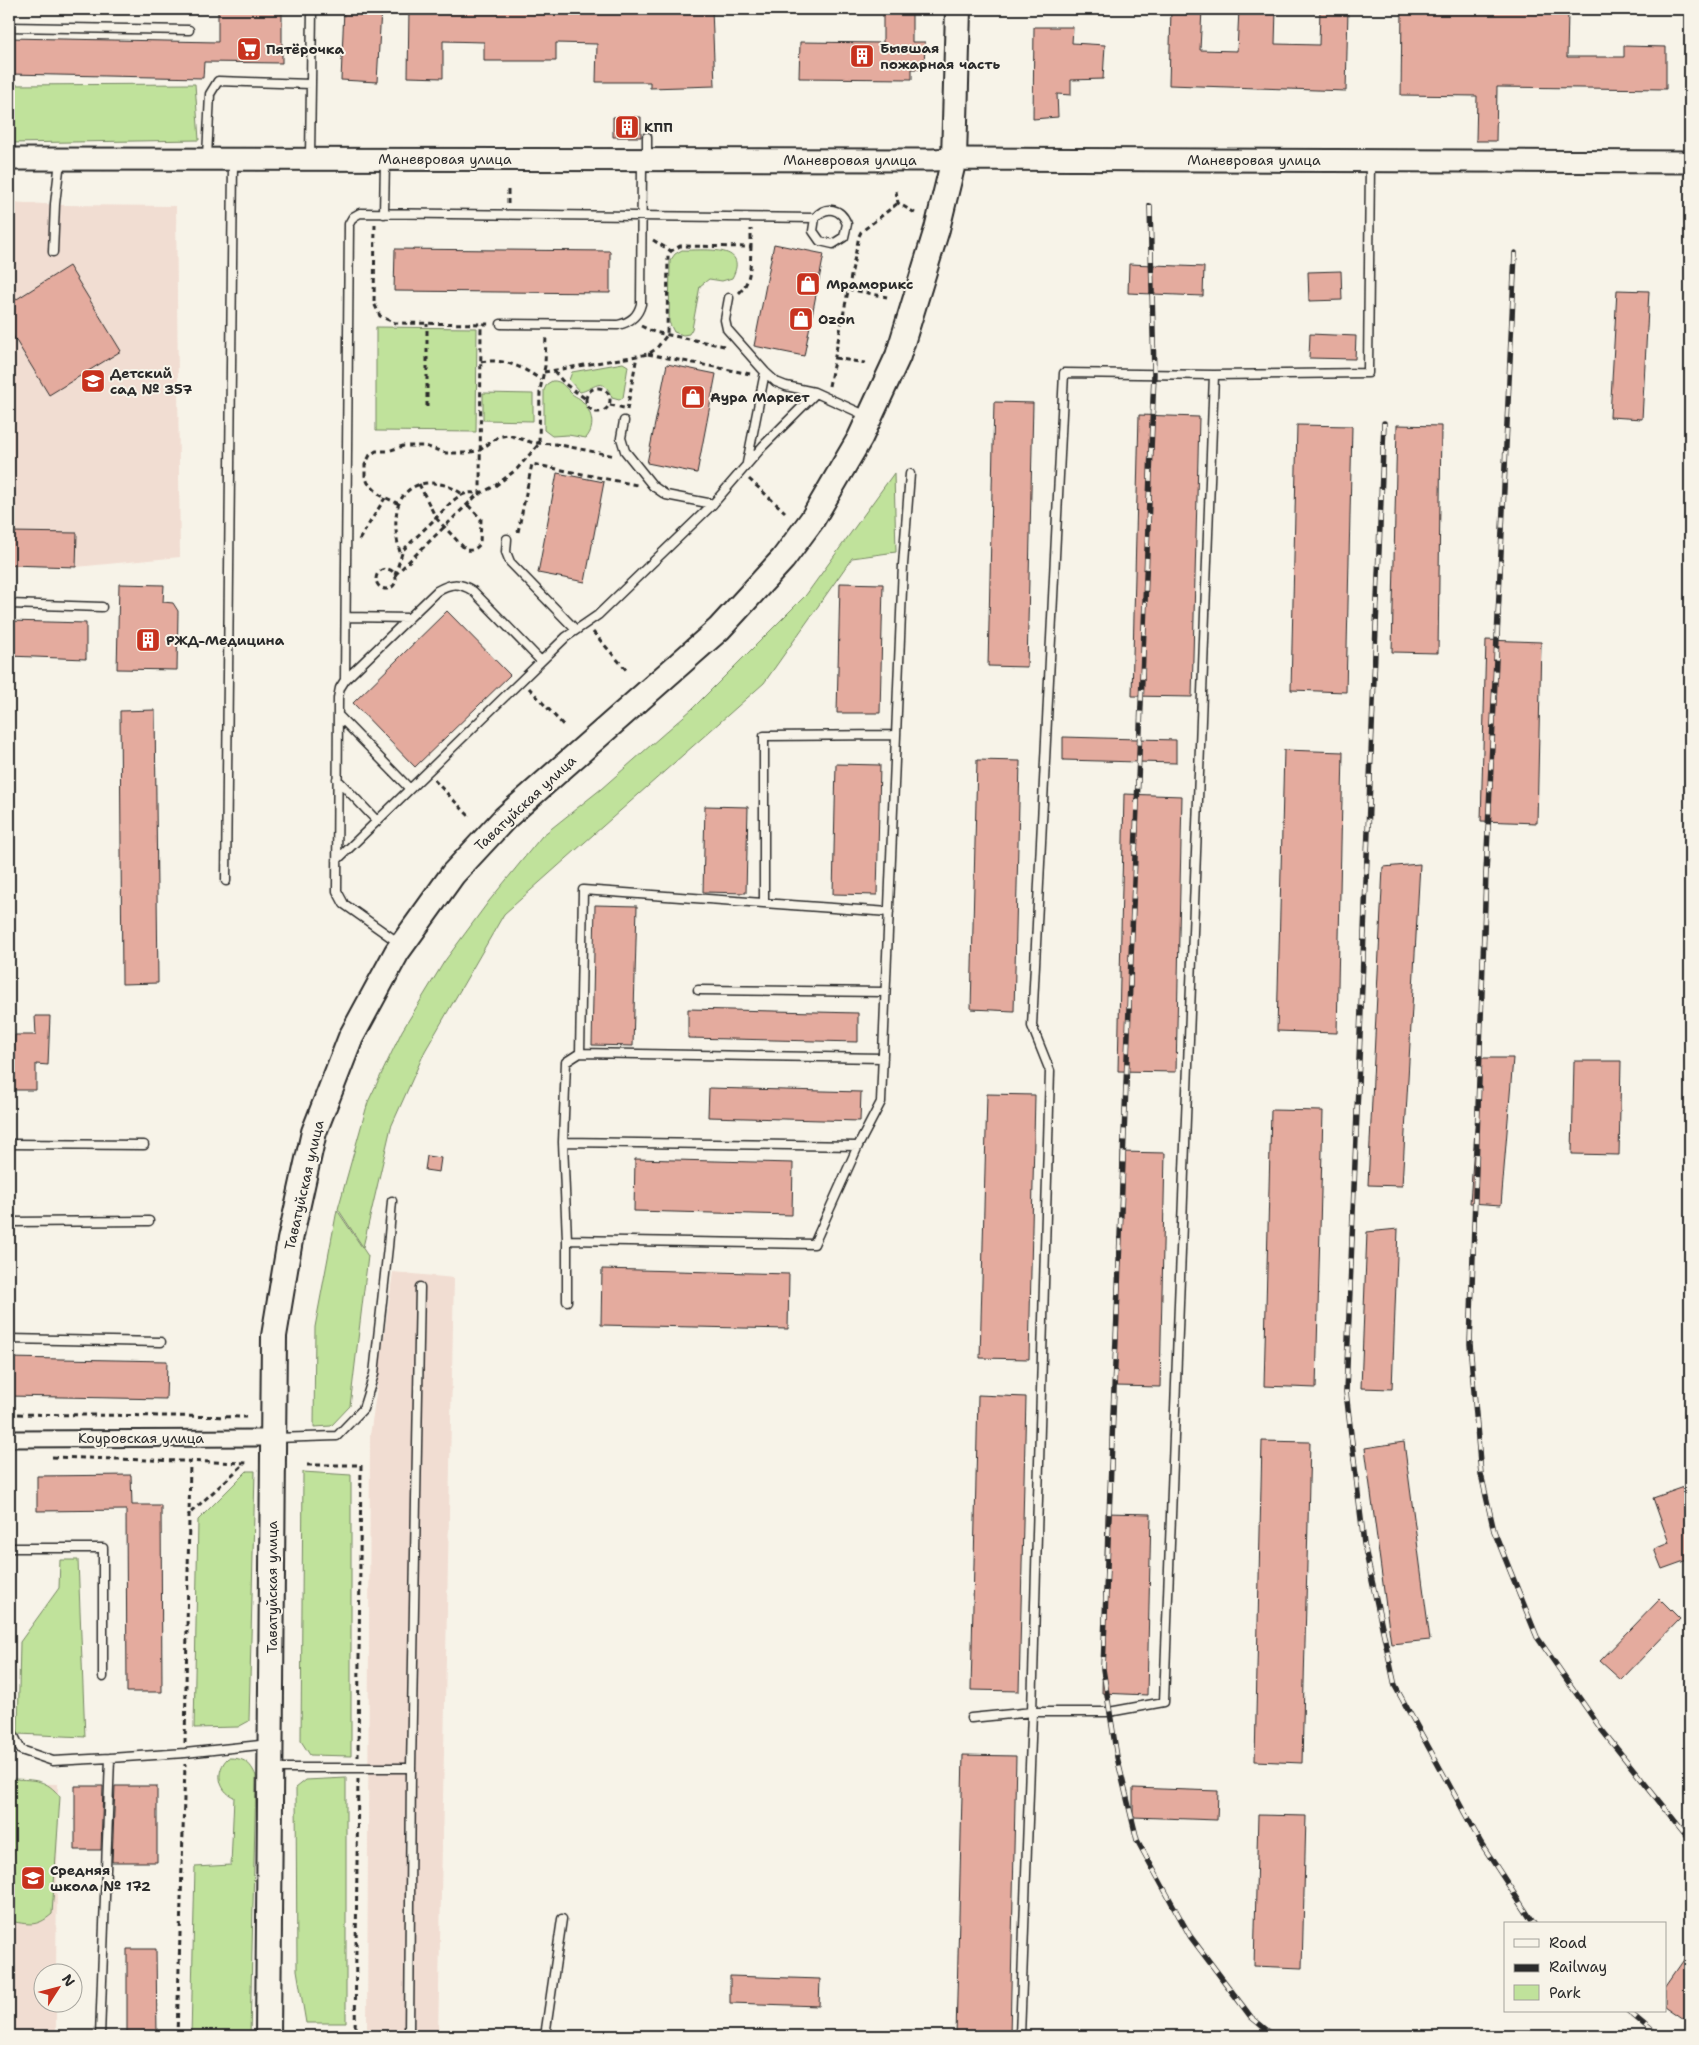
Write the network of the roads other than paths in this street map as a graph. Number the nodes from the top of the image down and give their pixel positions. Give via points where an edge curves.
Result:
1 (312, 9) edge
2 (958, 9) edge
3 (9, 27) edge
4 (189, 30) dead end
5 (311, 84) junction
6 (648, 138) dead end
7 (9, 159) edge
8 (60, 159) junction
9 (207, 159) junction
10 (234, 159) junction
11 (310, 159) junction
12 (385, 159) junction
13 (645, 159) junction
14 (954, 159) junction
15 (1370, 161) junction
16 (1690, 162) edge
17 (384, 214) junction
18 (642, 216) junction
19 (815, 218) junction
20 (53, 252) dead end
21 (729, 298) road end
22 (501, 324) road end
23 (764, 374) junction
24 (1214, 375) junction
25 (816, 393) junction
26 (870, 418) junction
27 (624, 421) road end
28 (746, 465) junction
29 (910, 474) dead end
30 (713, 504) junction
31 (507, 539) road end
32 (9, 604) edge
33 (102, 607) dead end
34 (346, 618) junction
35 (409, 618) junction
36 (576, 630) junction
37 (541, 661) junction
38 (345, 680) junction
39 (338, 715) junction
40 (896, 735) junction
41 (337, 779) junction
42 (410, 789) junction
43 (378, 820) junction
44 (336, 860) junction
45 (226, 881) dead end
46 (764, 903) junction
47 (888, 912) junction
48 (402, 945) junction
49 (698, 990) dead end
50 (885, 992) junction
51 (580, 1053) junction
52 (882, 1058) junction
53 (564, 1142) junction
54 (9, 1144) edge
55 (144, 1145) dead end
56 (858, 1146) junction
57 (392, 1201) dead end
58 (149, 1221) dead end
59 (9, 1222) edge
60 (567, 1240) junction
61 (420, 1287) dead end
62 (567, 1301) dead end
63 (9, 1339) edge
64 (161, 1342) dead end
65 (273, 1438) junction
66 (9, 1439) edge
67 (9, 1548) edge
68 (103, 1677) dead end
69 (1032, 1712) junction
70 (971, 1718) dead end
71 (9, 1726) edge
72 (271, 1744) junction
73 (110, 1758) junction
74 (270, 1768) junction
75 (411, 1768) junction
76 (562, 1919) dead end
77 (100, 2036) edge
78 (268, 2036) edge
79 (409, 2036) edge
80 (545, 2036) edge
81 (1020, 2036) edge

1 - 5 lane
2 - 14 main road, Таватуйская улица
3 - 4 lane
5 - 9 lane via 218,82 210,94
5 - 11 lane
6 - 13 lane
7 - 8 street, Маневровая улица
8 - 9 street, Маневровая улица
8 - 20 lane
9 - 10 street, Маневровая улица
10 - 11 street, Маневровая улица
10 - 45 lane
11 - 12 street, Маневровая улица
12 - 13 street, Маневровая улица
12 - 17 lane
13 - 14 street, Маневровая улица
13 - 18 lane
14 - 15 street, Маневровая улица
14 - 26 main road, Таватуйская улица via 937,228 898,356
15 - 16 street, Маневровая улица
15 - 24 lane via 1368,373
17 - 18 lane
17 - 34 lane via 356,215 349,224
18 - 19 lane
18 - 22 lane via 641,304 633,319 618,325
19 - 19 lane via 813,231 820,241 833,244 844,237 848,224 840,212 826,209
21 - 23 lane via 725,323 729,332
23 - 25 lane via 781,384
23 - 28 lane
24 - 69 lane via 1164,1702 1109,1712
24 - 69 lane via 1064,373 1032,1026 1050,1071
25 - 26 lane
25 - 28 lane
26 - 48 main road, Таватуйская улица via 837,480 783,559 719,629 505,818 453,874
27 - 30 lane via 621,438 625,451 656,489 666,495
28 - 30 lane
29 - 40 lane
30 - 36 lane via 598,615
31 - 36 lane via 506,552 510,562
32 - 33 lane
34 - 35 lane
34 - 38 lane
35 - 37 lane via 446,585 464,585
35 - 38 lane
36 - 37 lane
37 - 42 lane
38 - 39 lane via 338,693
39 - 41 lane
39 - 42 lane
40 - 46 lane via 764,736
40 - 47 lane
41 - 43 lane
41 - 44 lane
42 - 43 lane
43 - 44 lane
44 - 48 lane via 336,886 341,900
46 - 47 lane
46 - 51 lane via 583,890
47 - 50 lane
48 - 65 main road, Таватуйская улица via 351,1037 314,1132 290,1240 274,1336
49 - 50 lane
50 - 52 lane
51 - 52 lane
51 - 53 lane via 566,1062
52 - 56 lane via 881,1102
53 - 56 lane
53 - 60 lane
54 - 55 lane
56 - 60 lane via 814,1244
57 - 65 lane via 374,1374 364,1409 337,1436
58 - 59 lane
60 - 62 lane
61 - 75 lane
63 - 64 lane
65 - 66 street, Коуровская улица
65 - 72 main road, Таватуйская улица
67 - 68 lane via 103,1548
69 - 70 lane
69 - 81 lane
71 - 73 lane via 21,1750 53,1761
72 - 73 lane
72 - 74 main road, Таватуйская улица
73 - 77 lane
74 - 75 lane
74 - 78 main road, Таватуйская улица
75 - 79 lane
76 - 80 lane

